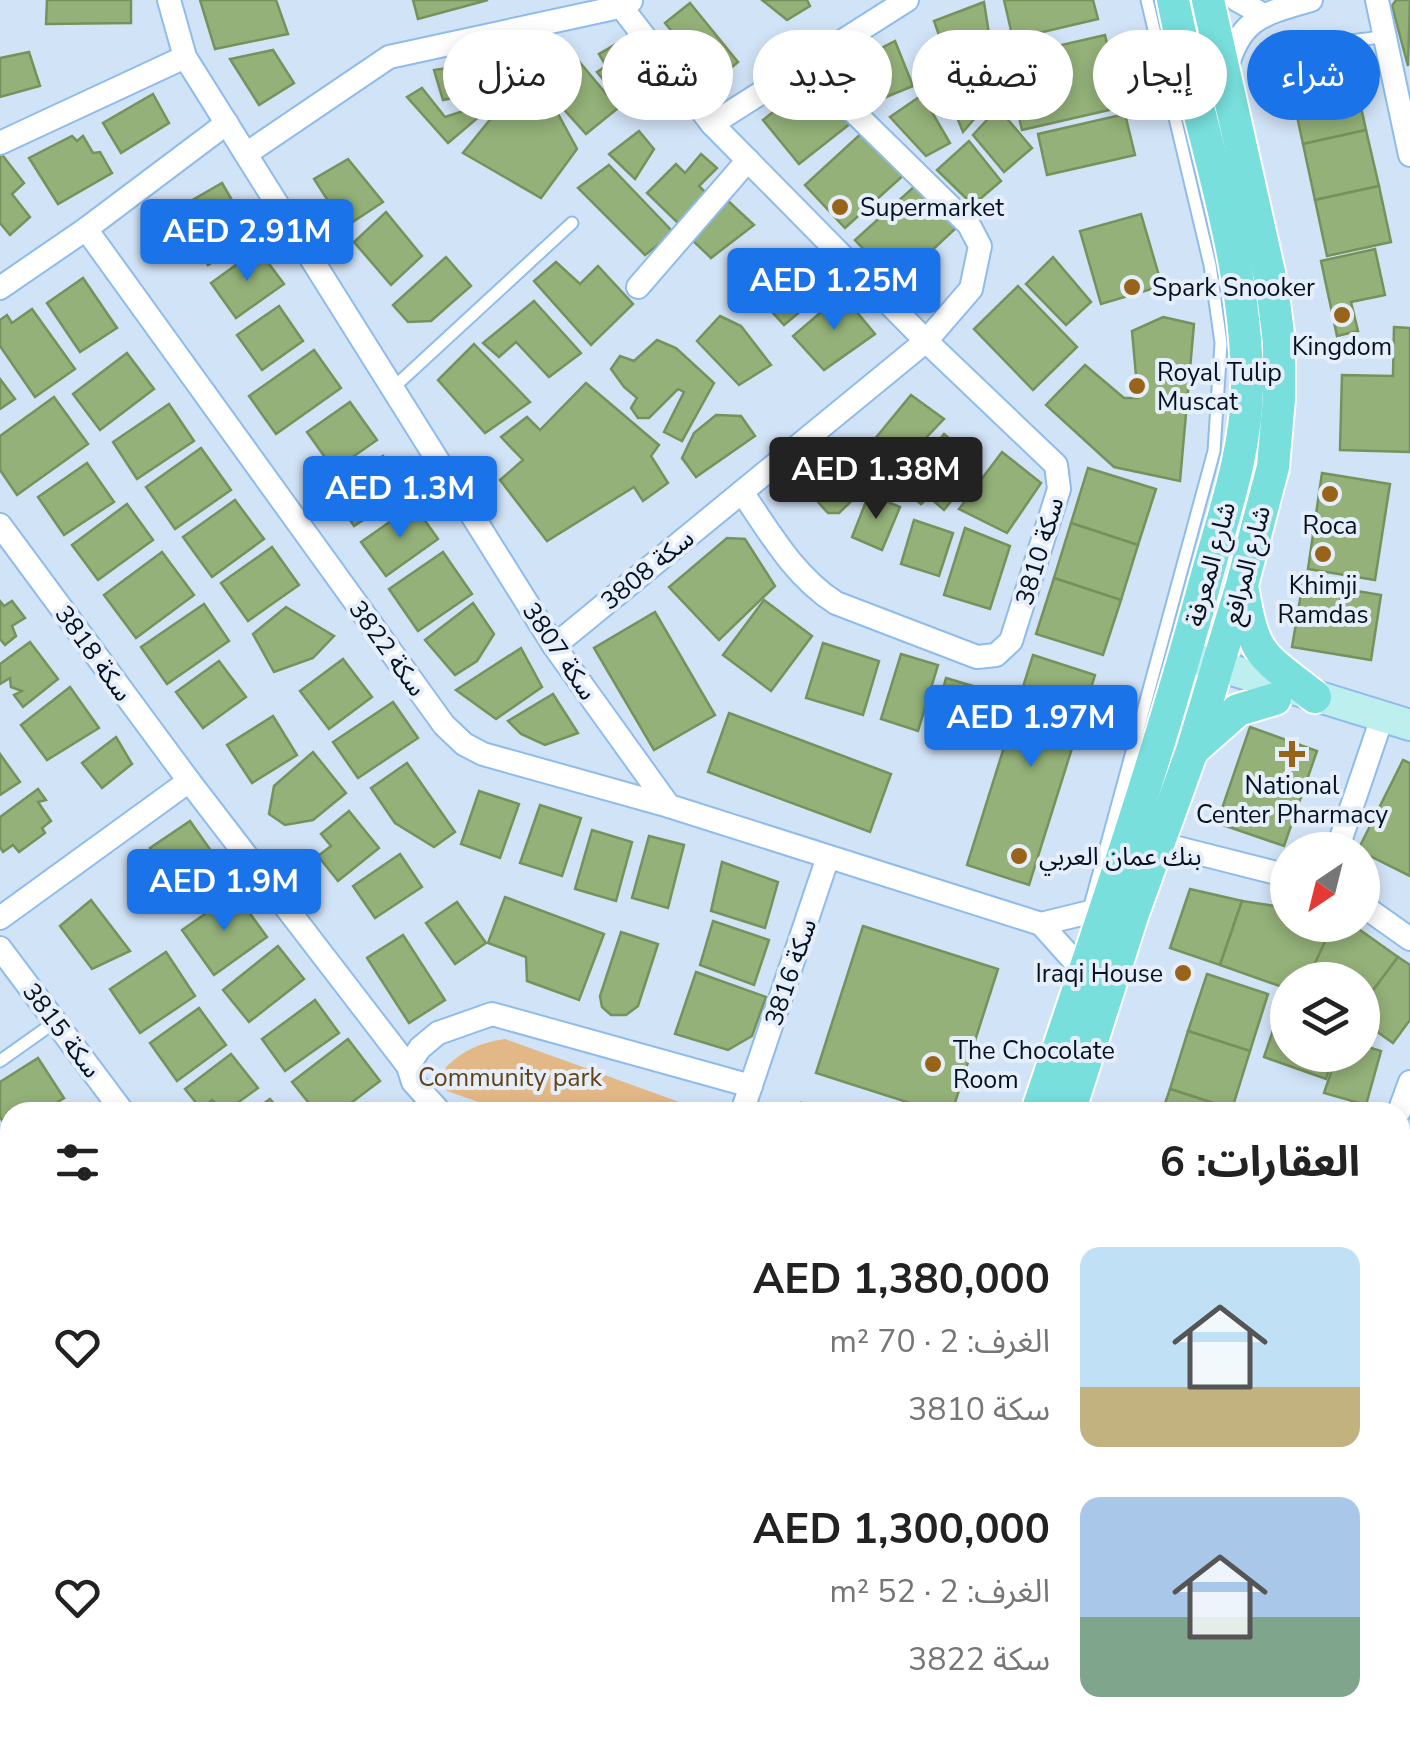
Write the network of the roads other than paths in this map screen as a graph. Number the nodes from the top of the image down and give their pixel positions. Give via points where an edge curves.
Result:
1 (169, 0) edge
2 (907, 0) edge
3 (1147, 0) edge
4 (1174, 0) edge
5 (1208, 0) edge
6 (1236, 0) edge
7 (1311, 0) edge
8 (1377, 0) edge
9 (623, 2) edge
10 (1262, 14) junction
11 (860, 30) edge
12 (1215, 30) edge
13 (1385, 36) junction
14 (1380, 37) edge
15 (186, 57) junction
16 (1227, 68) edge
17 (1227, 78) edge
18 (753, 98) edge
19 (862, 120) edge
20 (227, 124) junction
21 (712, 124) junction
22 (0, 143) edge
23 (246, 154) junction
24 (1410, 155) edge
25 (748, 160) junction
26 (572, 223) dead end
27 (86, 229) junction
28 (638, 287) dead end
29 (0, 288) edge
30 (926, 341) junction
31 (393, 388) junction
32 (1234, 465) junction
33 (742, 492) junction
34 (1201, 500) junction
35 (0, 525) edge
36 (1242, 585) junction
37 (554, 646) junction
38 (1183, 663) junction
39 (1215, 673) junction
40 (1315, 697) junction
41 (1275, 698) junction
42 (1396, 720) edge
43 (1192, 751) junction
44 (189, 781) junction
45 (669, 806) junction
46 (1345, 832) edge
47 (1158, 843) junction
48 (828, 857) junction
49 (1270, 871) edge
50 (1097, 910) junction
51 (0, 918) edge
52 (1380, 918) edge
53 (1042, 924) junction
54 (1410, 939) edge
55 (0, 948) edge
56 (1084, 972) junction
57 (56, 1022) junction
58 (0, 1060) edge
59 (408, 1066) junction
60 (751, 1086) junction
61 (116, 1102) edge
62 (431, 1102) edge
63 (745, 1102) edge
64 (1040, 1102) edge
65 (1073, 1102) edge

1 - 15 street, سكة 3807
2 - 11 street
3 - 34 lane via 1210,266 1221,343 1214,451
4 - 32 main road, شارع المعرفة via 1238,286 1247,388
5 - 12 main road, شارع المرافع
6 - 10 street
7 - 10 street
8 - 13 street
9 - 21 street, سكة 3810
9 - 23 street via 389,56
10 - 16 street via 1242,31
13 - 14 lane
13 - 24 street
15 - 20 street, سكة 3807
15 - 22 street
17 - 36 main road, شارع المرافع via 1279,342 1273,467
18 - 21 street
19 - 30 street, سكة 3808 via 969,225 980,246 971,289
20 - 23 street, سكة 3807
20 - 27 street
21 - 25 street, سكة 3810
23 - 31 street, سكة 3807
25 - 28 street
25 - 30 street, سكة 3810
26 - 31 lane
27 - 29 street
27 - 45 street, سكة 3822 via 444,725 484,754
30 - 33 street, سكة 3808
30 - 33 street, سكة 3810 via 1056,464 1060,489 1010,641 996,655 977,657 826,597 799,574
31 - 37 street, سكة 3807
32 - 34 main road
32 - 38 main road, شارع المعرفة
33 - 37 street, سكة 3808
34 - 50 lane
35 - 44 street, سكة 3818
36 - 39 main road, شارع المرافع
36 - 40 main road via 1255,642
37 - 45 street, سكة 3807
38 - 39 street
38 - 50 main road, شارع المعرفة
39 - 40 street
39 - 41 street
39 - 43 main road, شارع المرافع
40 - 41 street
40 - 42 street
41 - 43 main road via 1238,710
42 - 46 street
43 - 47 main road, شارع المرافع
44 - 51 street
44 - 59 street, سكة 3818
45 - 48 street
47 - 49 street
47 - 65 main road, شارع المرافع
48 - 53 street
48 - 60 street, سكة 3816
50 - 53 street
50 - 56 main road, شارع المعرفة
52 - 54 street
53 - 56 street
55 - 57 street, سكة 3815
56 - 64 main road, شارع المعرفة
57 - 58 lane
57 - 61 street, سكة 3815
59 - 60 street via 438,1033 492,1014
59 - 62 street, سكة 3818
60 - 63 street, سكة 3816

